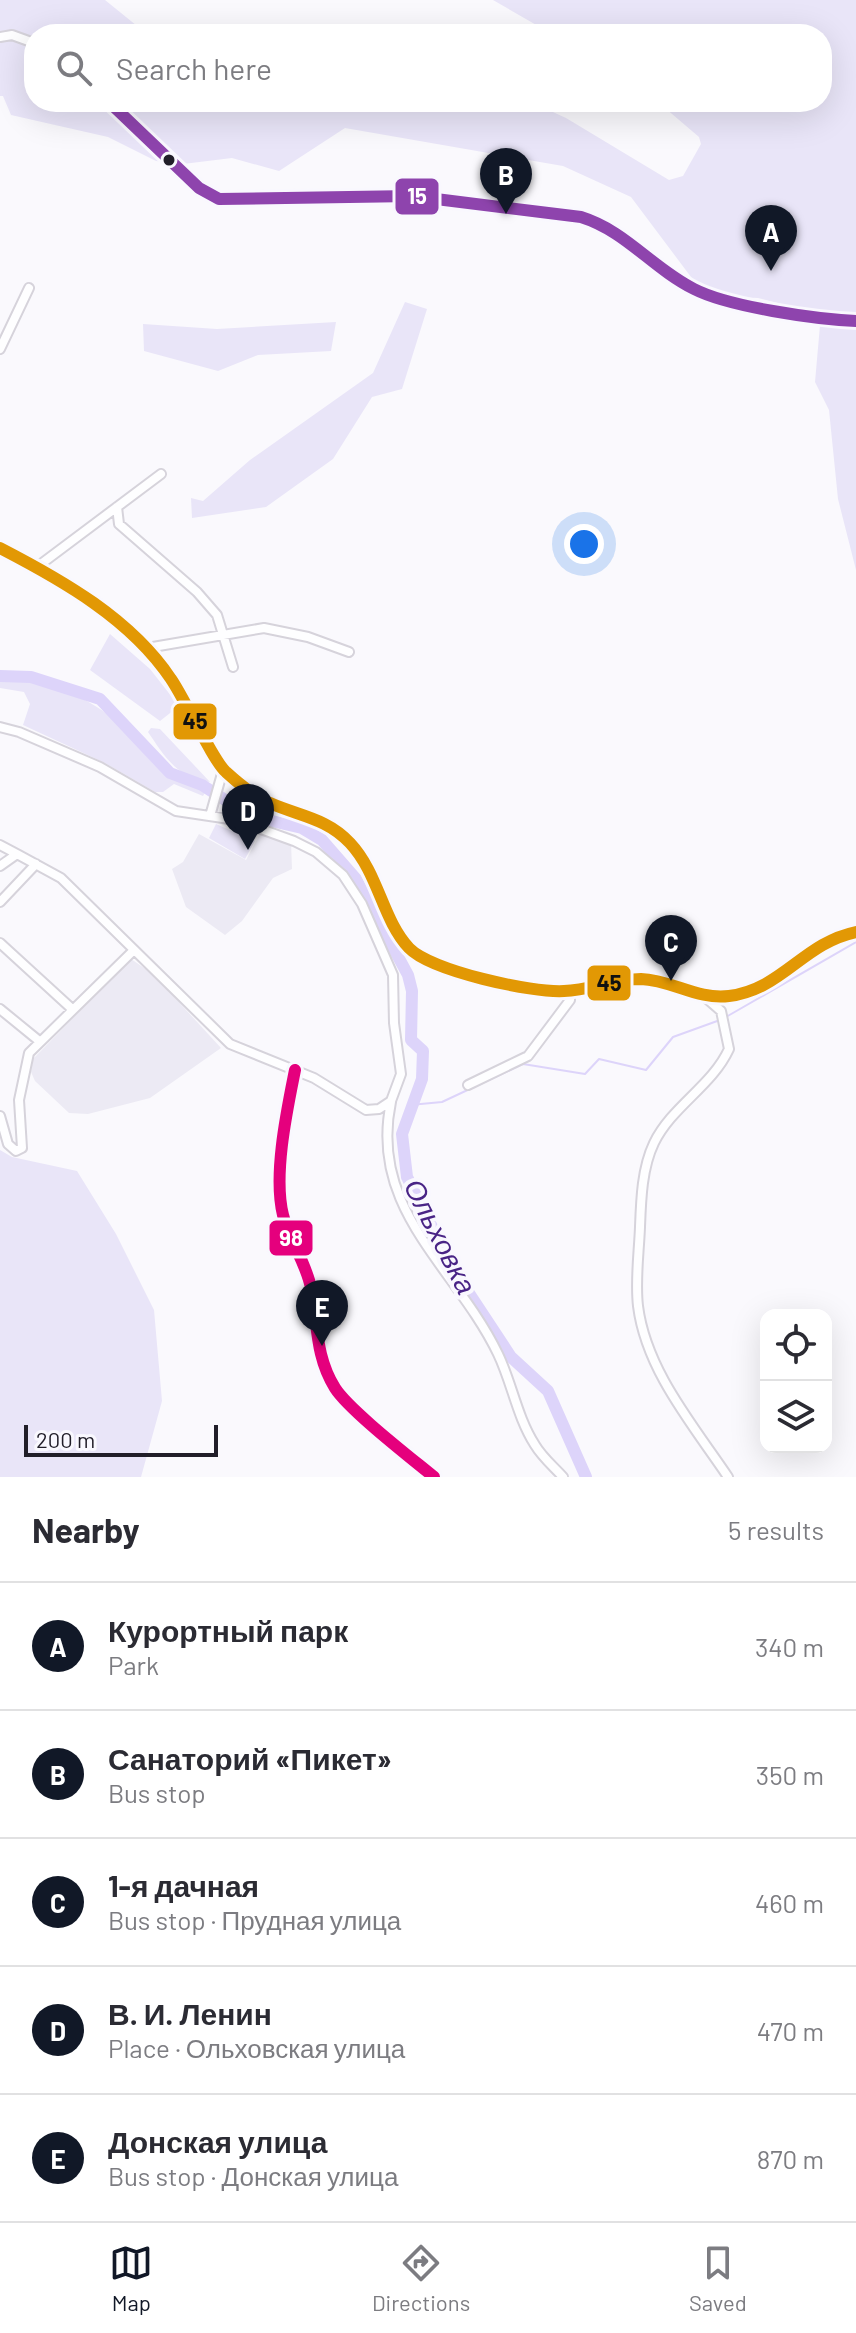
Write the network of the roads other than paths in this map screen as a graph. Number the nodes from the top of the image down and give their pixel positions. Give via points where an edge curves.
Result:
1 (0, 37) edge
2 (24, 39) edge
3 (119, 112) edge
4 (29, 288) dead end
5 (856, 321) edge
6 (0, 349) edge
7 (161, 474) dead end
8 (117, 507) junction
9 (0, 548) edge
10 (37, 567) junction
11 (225, 633) junction
12 (147, 648) junction
13 (349, 652) dead end
14 (233, 667) dead end
15 (0, 727) edge
16 (223, 770) junction
17 (210, 816) junction
18 (0, 845) edge
19 (17, 854) junction
20 (36, 864) junction
21 (0, 866) edge
22 (0, 902) edge
23 (856, 932) edge
24 (0, 943) edge
25 (134, 950) junction
26 (570, 991) junction
27 (704, 997) junction
28 (71, 1008) junction
29 (0, 1009) edge
30 (38, 1040) junction
31 (295, 1070) junction
32 (468, 1085) dead end
33 (391, 1101) junction
34 (0, 1116) edge
35 (434, 1477) edge
36 (563, 1477) edge
37 (728, 1477) edge

1 - 2 street
3 - 5 street via 199,188 219,199 412,196 581,217 607,225 696,291
4 - 6 street
7 - 8 street
8 - 10 street
8 - 11 street via 119,524 197,592
9 - 10 street
10 - 12 street
11 - 12 street
11 - 13 street via 277,629
11 - 14 street
12 - 16 street via 181,693
15 - 17 street via 100,767 176,811
16 - 17 street
16 - 26 street via 260,798 320,820 348,840 372,872 398,932 417,954 463,974
17 - 33 street via 294,841 331,865 355,890 393,975 401,1074
18 - 19 street
19 - 20 street
19 - 21 street
20 - 22 street
20 - 25 street via 61,878
23 - 27 street via 812,949 767,987
24 - 28 street
25 - 28 street
25 - 31 street via 230,1044
26 - 27 street via 644,979
26 - 32 street via 570,1000 528,1056
27 - 37 street via 721,1011 729,1049 712,1077 667,1122 648,1159 637,1292 657,1367
28 - 30 street
29 - 30 street
30 - 34 street via 24,1066 19,1100 22,1148 16,1151 8,1144
31 - 33 street via 366,1110
31 - 35 street via 283,1128 283,1216 304,1261 322,1363 337,1391
33 - 36 street via 387,1143 410,1222 498,1353 533,1442

